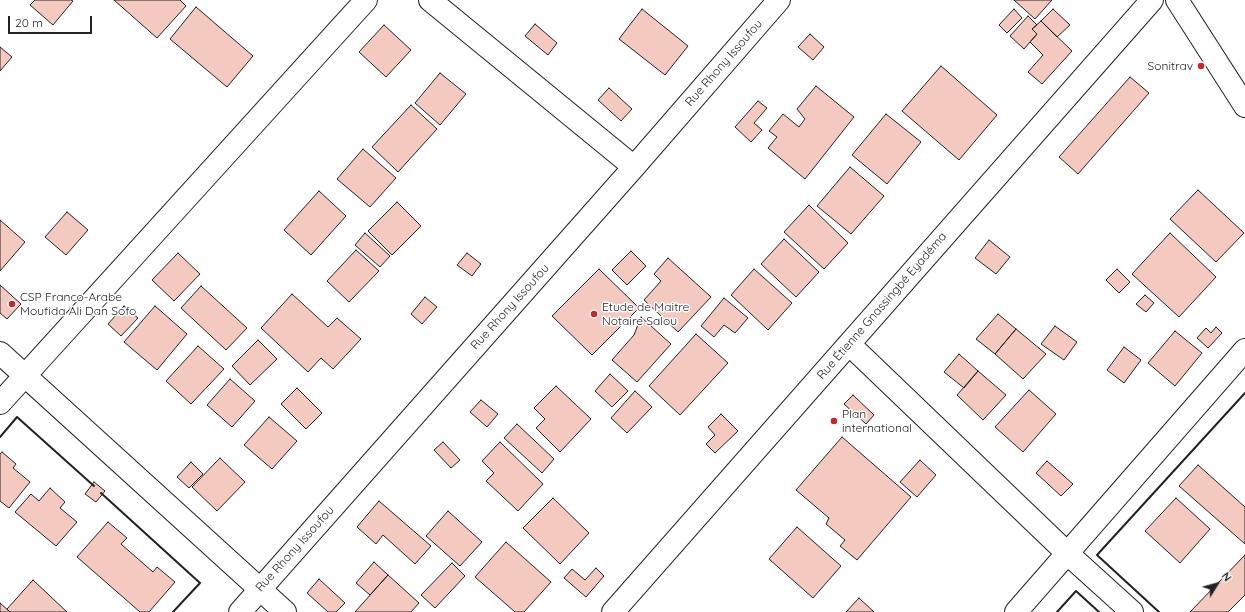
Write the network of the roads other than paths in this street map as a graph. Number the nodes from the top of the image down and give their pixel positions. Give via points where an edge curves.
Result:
1 (366, 0) edge
2 (430, 0) edge
3 (779, 0) edge
4 (1152, 0) edge
5 (1177, 0) edge
6 (1245, 106) edge
7 (634, 167) junction
8 (849, 344) junction
9 (1245, 350) edge
10 (0, 352) edge
11 (25, 374) junction
12 (0, 403) edge
13 (1068, 554) junction
14 (260, 589) junction
15 (240, 612) edge
16 (285, 612) edge
17 (613, 612) edge
18 (1016, 612) edge
19 (1132, 612) edge

1 - 11 street
2 - 7 street
3 - 7 street, Rue Rhony Issoufou
4 - 8 street, Rue Étienne Gnassingbé Eyadéma
5 - 6 street
7 - 14 street, Rue Rhony Issoufou
8 - 13 street
8 - 17 street, Rue Étienne Gnassingbé Eyadéma
9 - 13 street
10 - 11 street
11 - 12 street
11 - 14 street
13 - 18 street
13 - 19 street
14 - 15 street, Rue Rhony Issoufou
14 - 16 street

